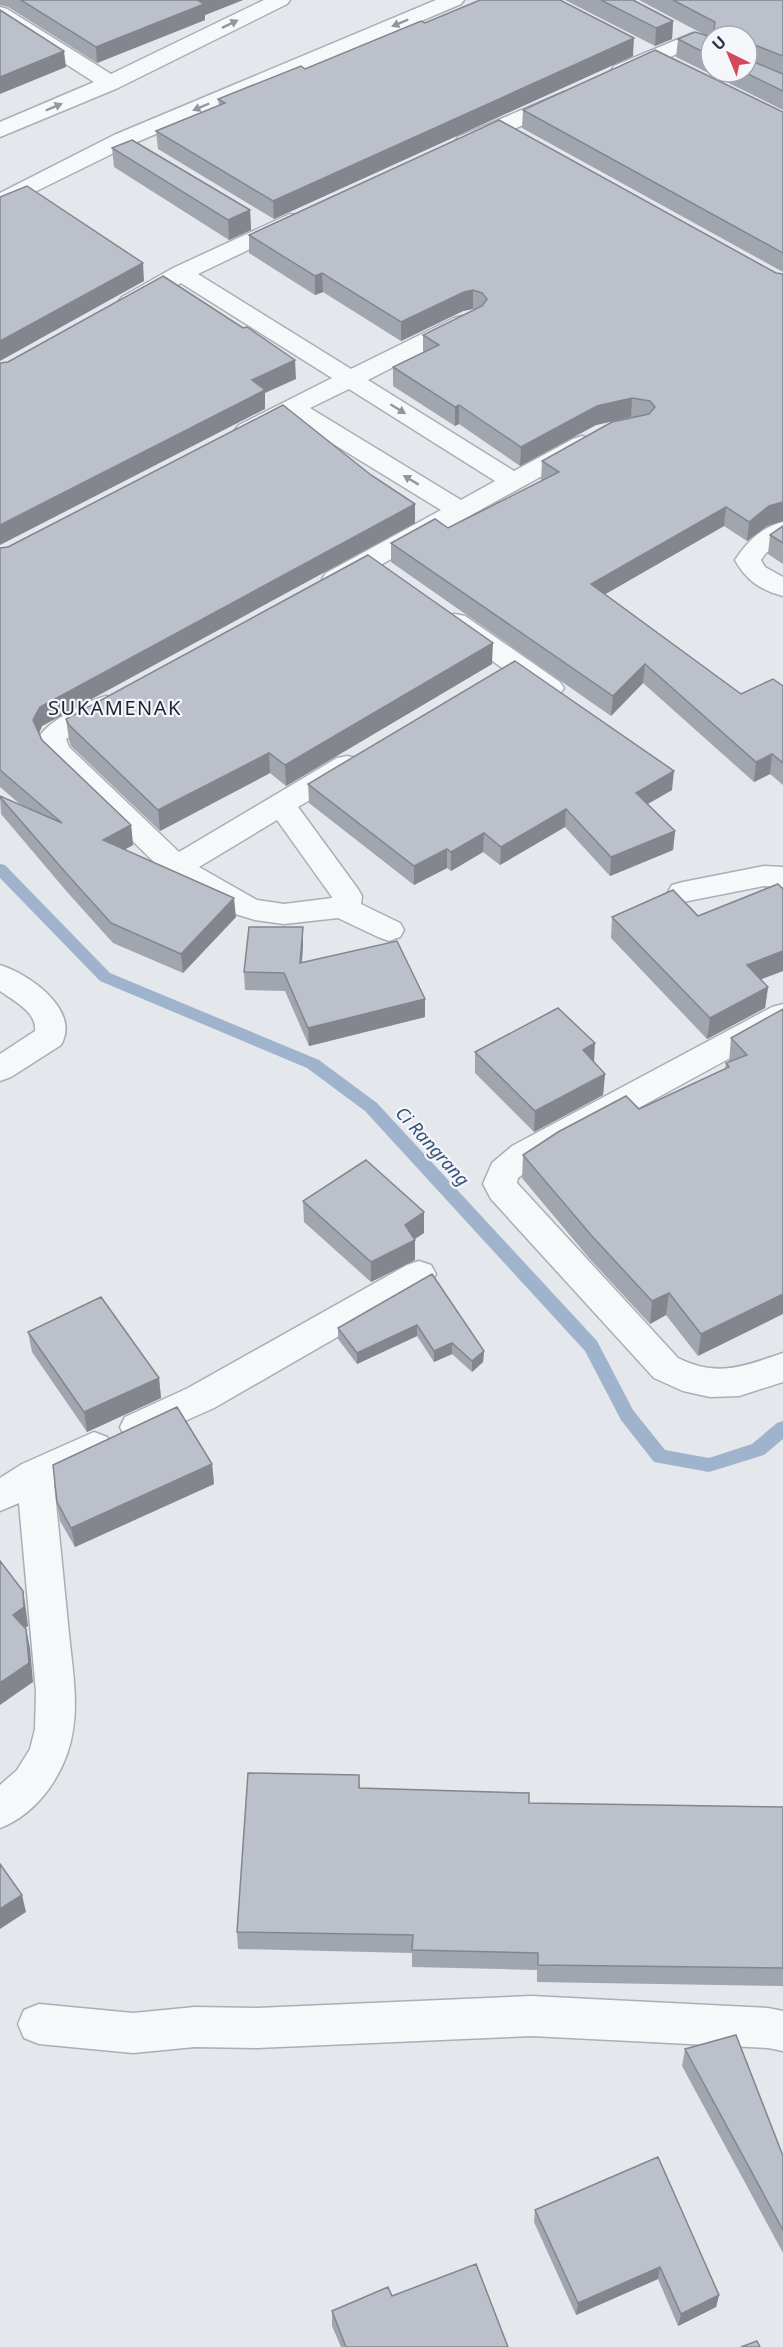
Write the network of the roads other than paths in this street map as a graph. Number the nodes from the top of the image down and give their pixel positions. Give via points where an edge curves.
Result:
1 (454, 0) edge
2 (275, 1) edge
3 (0, 13) edge
4 (691, 40) edge
5 (636, 46) dead end
6 (666, 58) junction
7 (110, 83) junction
8 (499, 127) junction
9 (0, 130) edge
10 (520, 139) edge
11 (122, 140) junction
12 (445, 151) edge
13 (142, 152) edge
14 (0, 202) edge
15 (304, 215) edge
16 (252, 218) dead end
17 (272, 230) junction
18 (181, 273) junction
19 (110, 314) edge
20 (472, 318) edge
21 (349, 378) junction
22 (292, 408) junction
23 (601, 434) edge
24 (229, 440) edge
25 (513, 481) junction
26 (461, 511) junction
27 (783, 530) edge
28 (783, 588) edge
29 (315, 590) edge
30 (433, 606) edge
31 (127, 694) edge
32 (573, 704) edge
33 (373, 750) edge
34 (281, 805) junction
35 (177, 867) junction
36 (783, 877) edge
37 (683, 892) dead end
38 (341, 907) junction
39 (389, 930) dead end
40 (0, 976) edge
41 (783, 1015) edge
42 (0, 1069) edge
43 (419, 1274) dead end
44 (783, 1367) edge
45 (35, 1475) junction
46 (0, 1496) edge
47 (0, 1810) edge
48 (39, 2024) dead end
49 (783, 2031) edge

1 -> 11 street
7 -> 2 street
3 - 7 street
4 - 6 street
5 - 6 street
6 - 8 street via 591,85
9 -> 7 street
8 - 10 street
8 - 12 street
11 - 13 street
11 - 14 street
15 - 17 street
16 - 17 street
17 - 18 street
18 - 19 street
18 - 21 street
20 - 21 street
21 - 22 street
21 -> 25 street
22 - 24 street
26 -> 22 street
23 - 25 street
25 - 26 street
26 - 29 street via 377,568
27 - 28 street via 757,547 748,560 755,572
30 - 32 street via 506,670
31 - 35 street via 54,734 53,744
33 - 34 street
34 - 35 street
34 - 38 street via 347,896
35 - 38 street via 255,910 284,914
36 - 37 street via 764,876
38 - 39 street
40 - 42 street via 47,1011 52,1030 50,1037
41 - 44 street via 524,1155 500,1179 503,1190 666,1368 689,1381 710,1385 756,1379
43 - 45 street via 201,1398
45 - 46 street
45 - 47 street via 56,1692 54,1729 48,1754 31,1783
48 - 49 street via 133,2033 195,2027 268,2028 531,2016

